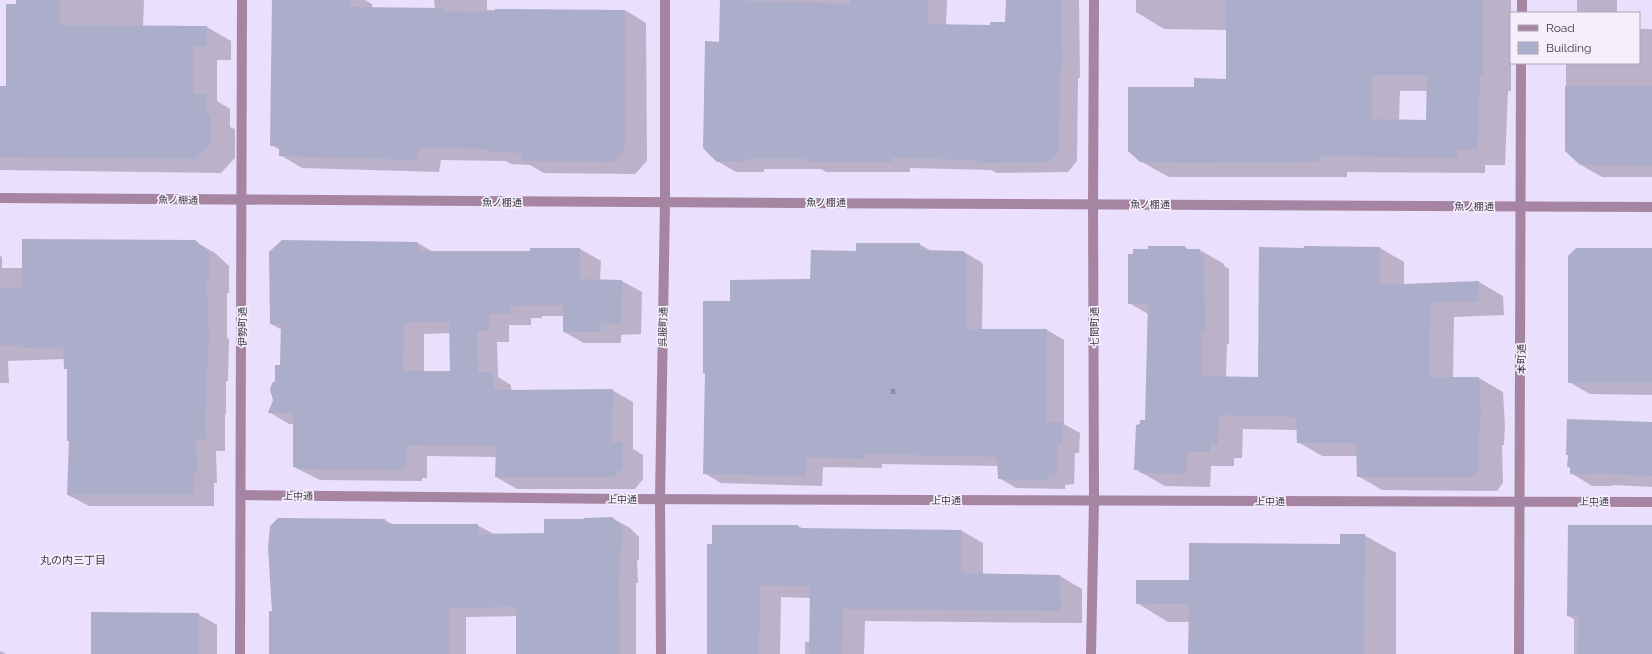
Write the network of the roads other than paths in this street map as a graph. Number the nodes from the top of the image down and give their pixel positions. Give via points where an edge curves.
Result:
1 (242, 0) edge
2 (666, 0) edge
3 (1094, 0) edge
4 (1522, 0) edge
5 (1522, 12) edge
6 (1521, 64) edge
7 (0, 198) edge
8 (242, 201) junction
9 (666, 202) junction
10 (1093, 203) junction
11 (1520, 206) junction
12 (1652, 207) edge
13 (241, 495) junction
14 (660, 499) junction
15 (1094, 501) junction
16 (1521, 501) junction
17 (1652, 502) edge
18 (240, 654) edge
19 (662, 654) edge
20 (1091, 654) edge
21 (1519, 654) edge

1 - 8 street, 伊勢町通
2 - 9 street, 呉服町通
3 - 10 street, 七間町通
4 - 5 street
6 - 11 street, 本町通
7 - 8 street, 魚ノ棚通
8 - 9 street, 魚ノ棚通
8 - 13 street, 伊勢町通
9 - 10 street, 魚ノ棚通
9 - 14 street, 呉服町通
10 - 11 street, 魚ノ棚通
10 - 15 street, 七間町通
11 - 12 street, 魚ノ棚通
11 - 16 street, 本町通
13 - 14 street, 上中通
13 - 18 street, 伊勢町通
14 - 15 street, 上中通
14 - 19 street, 呉服町通
15 - 16 street, 上中通
15 - 20 street, 七間町通
16 - 17 street, 上中通
16 - 21 street, 本町通

